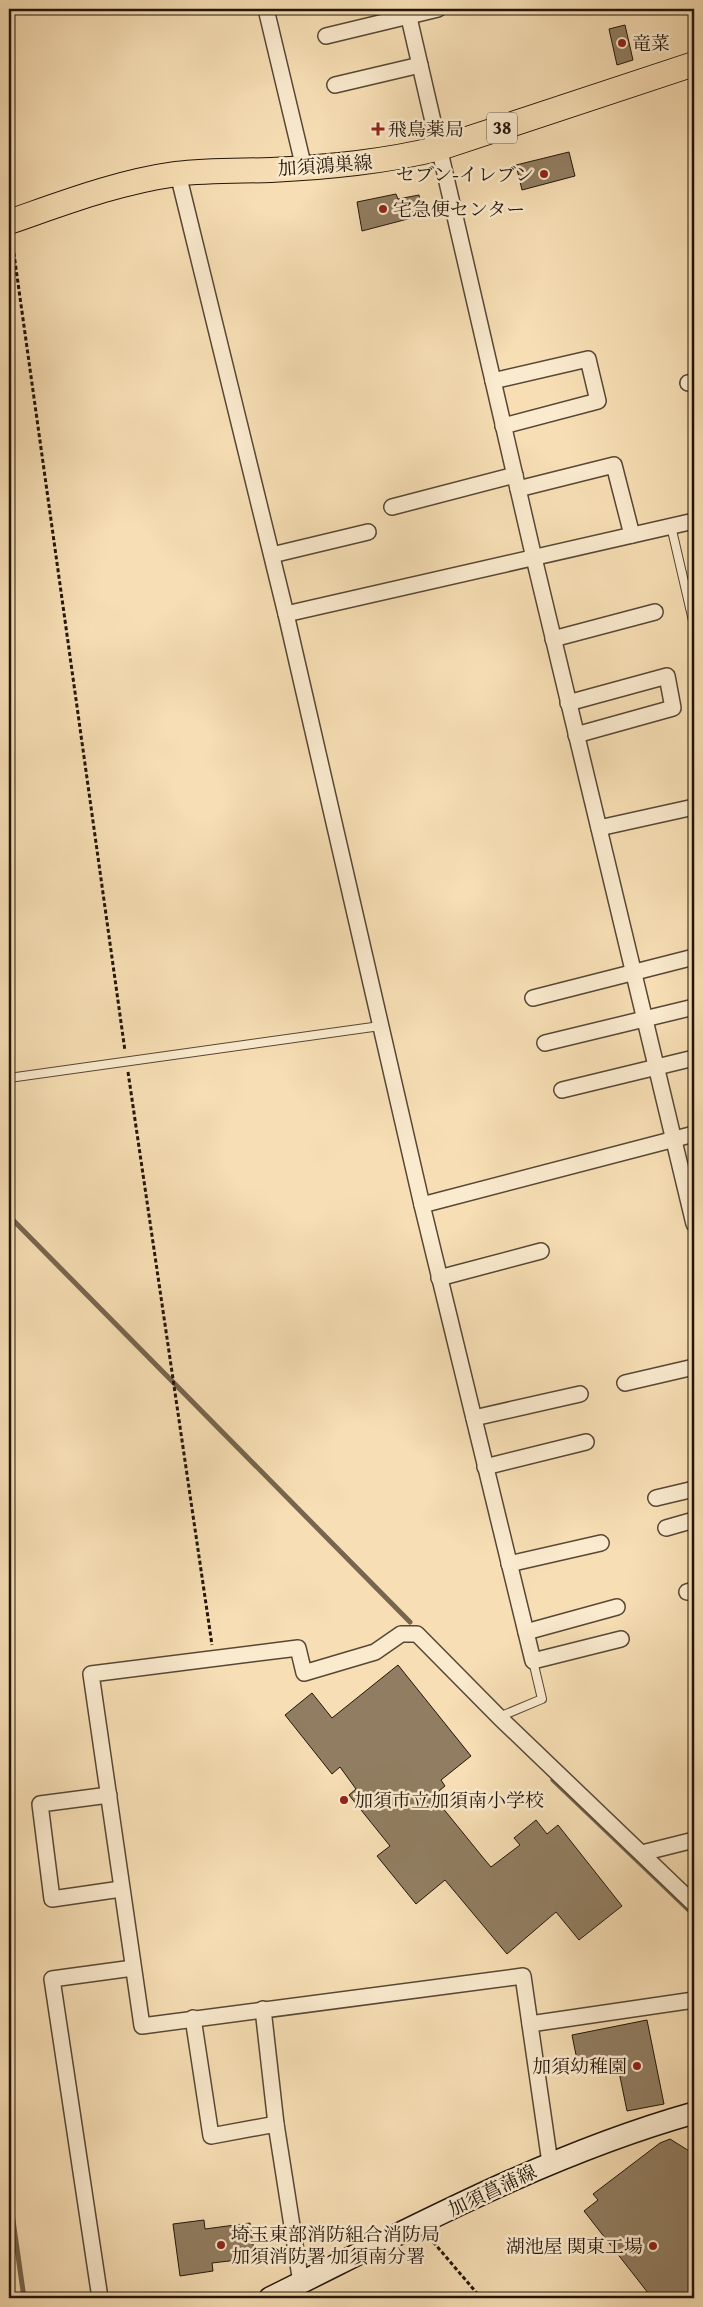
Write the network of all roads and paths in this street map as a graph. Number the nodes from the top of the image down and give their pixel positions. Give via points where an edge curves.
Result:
1 (266, 9) edge
2 (438, 9) edge
3 (408, 12) edge
4 (326, 36) dead end
5 (694, 64) edge
6 (420, 65) junction
7 (335, 85) dead end
8 (440, 148) junction
9 (304, 168) junction
10 (178, 174) junction
11 (9, 222) edge
12 (493, 381) junction
13 (503, 426) junction
14 (516, 482) junction
15 (392, 506) dead end
16 (694, 521) edge
17 (671, 526) junction
18 (368, 532) dead end
19 (632, 535) junction
20 (272, 555) junction
21 (534, 558) junction
22 (655, 612) dead end
23 (286, 614) junction
24 (694, 625) edge
25 (553, 639) junction
26 (568, 703) junction
27 (576, 734) junction
28 (694, 806) edge
29 (599, 828) junction
30 (694, 957) edge
31 (634, 972) junction
32 (533, 998) dead end
33 (694, 1007) edge
34 (645, 1018) junction
35 (380, 1026) junction
36 (545, 1043) dead end
37 (694, 1058) edge
38 (126, 1062) junction
39 (657, 1068) junction
40 (9, 1078) edge
41 (562, 1090) dead end
42 (694, 1134) edge
43 (674, 1139) junction
44 (422, 1204) junction
45 (694, 1224) edge
46 (541, 1252) dead end
47 (440, 1278) junction
48 (694, 1367) edge
49 (625, 1383) dead end
50 (580, 1394) dead end
51 (474, 1418) junction
52 (586, 1442) dead end
53 (486, 1467) junction
54 (694, 1488) edge
55 (656, 1498) dead end
56 (694, 1520) edge
57 (666, 1528) dead end
58 (601, 1543) dead end
59 (509, 1564) junction
60 (617, 1607) dead end
61 (526, 1632) junction
62 (621, 1639) dead end
63 (214, 1658) junction
64 (533, 1660) junction
65 (499, 1717) junction
66 (109, 1795) junction
67 (694, 1840) edge
68 (642, 1853) junction
69 (121, 1889) junction
70 (694, 1904) edge
71 (133, 1968) junction
72 (694, 2000) edge
73 (263, 2009) junction
74 (193, 2018) junction
75 (530, 2024) junction
76 (694, 2113) edge
77 (276, 2124) junction
78 (550, 2163) junction
79 (419, 2225) junction
80 (301, 2283) junction
81 (100, 2298) edge
82 (270, 2298) edge
83 (481, 2298) edge

1 - 9 street
2 - 3 street
3 - 4 street
3 - 6 street
5 - 8 main road, 加須鴻巣線 / 38
6 - 7 street
6 - 8 street
8 - 9 main road, 加須鴻巣線 / 38 via 376,162
8 - 12 street
9 - 10 main road, 加須鴻巣線 / 38
10 - 11 main road, 加須鴻巣線 / 38 via 137,181
10 - 20 street
11 - 38 path
12 - 13 street
12 - 13 street via 588,359 596,392 598,401
13 - 14 street
14 - 15 street
14 - 19 street via 614,465
14 - 21 street
16 - 17 street
17 - 19 street
17 - 24 lane
18 - 20 street
19 - 21 street
20 - 23 street
21 - 23 street
21 - 25 street
22 - 25 street
23 - 35 street
25 - 26 street
26 - 27 street
26 - 27 street via 667,676 673,708
27 - 29 street
28 - 29 street
29 - 31 street
30 - 31 street
31 - 32 street
31 - 34 street
33 - 34 street
34 - 36 street
34 - 39 street
35 - 38 lane
35 - 44 street
37 - 39 street
38 - 40 lane
38 - 63 path
39 - 41 street
39 - 43 street
42 - 43 street
43 - 44 street
43 - 45 street
44 - 47 street
46 - 47 street
47 - 51 street
48 - 49 street
50 - 51 street
51 - 53 street
52 - 53 street
53 - 59 street
54 - 55 street
56 - 57 street
58 - 59 street
59 - 61 street
60 - 61 street
61 - 64 street
62 - 64 street
63 - 65 street via 298,1648 304,1672 375,1652 400,1634 417,1634
63 - 66 street via 91,1674
64 - 65 lane via 542,1699
65 - 68 street
66 - 69 street
66 - 69 street via 40,1804 52,1899
67 - 68 street
68 - 70 street
69 - 71 street
71 - 74 street via 142,2026
71 - 81 street via 52,1979
72 - 75 street
73 - 74 street
73 - 75 street via 523,1976
73 - 77 street
74 - 77 street via 211,2136
75 - 78 street
76 - 78 main road, 加須菖蒲線
77 - 80 street
78 - 79 main road, 加須菖蒲線
79 - 80 main road, 加須菖蒲線
79 - 83 path
80 - 82 main road, 加須菖蒲線

